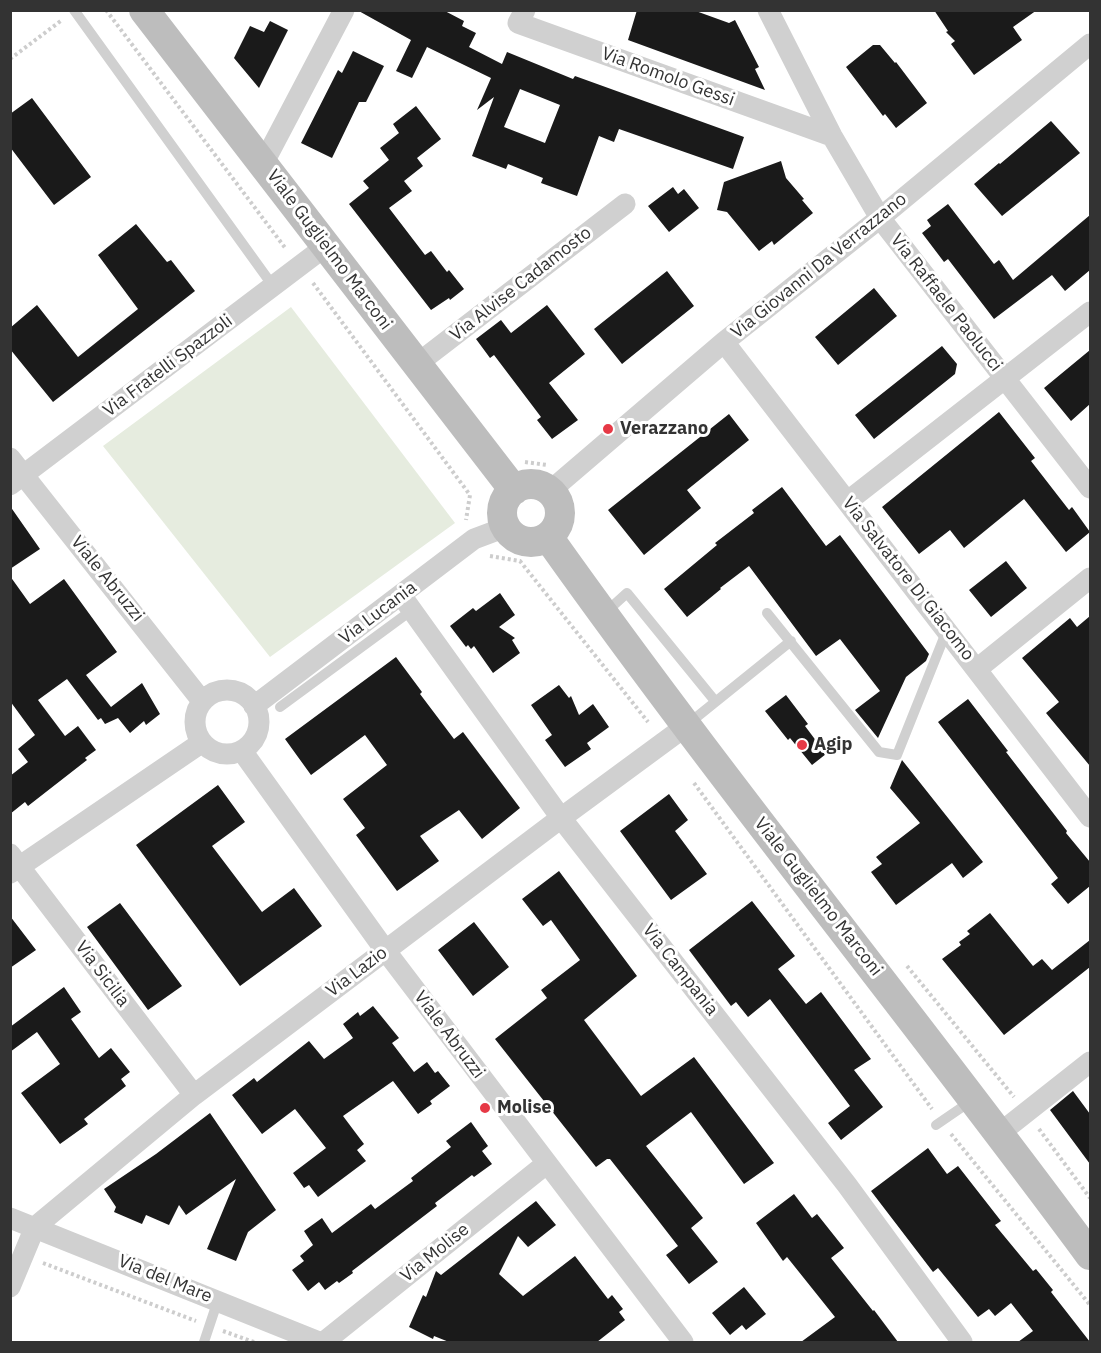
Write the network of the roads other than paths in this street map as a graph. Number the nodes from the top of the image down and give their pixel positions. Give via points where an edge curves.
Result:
1 (144, 10) edge
2 (344, 10) edge
3 (525, 10) edge
4 (768, 10) edge
5 (74, 11) edge
6 (1090, 44) edge
7 (832, 136) junction
8 (263, 164) junction
9 (625, 204) dead end
10 (880, 218) junction
11 (326, 246) junction
12 (273, 286) junction
13 (1090, 312) edge
14 (724, 342) junction
15 (417, 364) junction
16 (1005, 379) junction
17 (10, 458) edge
18 (17, 480) edge
19 (1090, 488) edge
20 (514, 490) junction
21 (550, 491) junction
22 (848, 501) junction
23 (506, 527) junction
24 (548, 537) junction
25 (1090, 578) edge
26 (407, 603) junction
27 (603, 614) junction
28 (767, 614) dead end
29 (947, 630) junction
30 (791, 641) junction
31 (977, 669) junction
32 (202, 701) junction
33 (715, 701) junction
34 (254, 705) junction
35 (280, 707) dead end
36 (675, 735) junction
37 (201, 742) junction
38 (242, 751) junction
39 (1090, 817) edge
40 (561, 818) junction
41 (14, 864) edge
42 (385, 950) junction
43 (1090, 1062) edge
44 (194, 1095) junction
45 (973, 1099) junction
46 (939, 1124) road end
47 (1000, 1133) junction
48 (546, 1164) junction
49 (10, 1218) edge
50 (35, 1227) junction
51 (1090, 1255) edge
52 (10, 1287) edge
53 (218, 1300) junction
54 (204, 1342) edge
55 (319, 1342) edge
56 (324, 1342) edge
57 (683, 1342) edge
58 (962, 1342) edge

1 - 8 main road, Viale Guglielmo Marconi
2 - 8 street
3 - 7 street, Via Romolo Gessi via 518,23
4 - 7 street, Via Raffaele Paolucci
5 - 12 lane
6 - 10 street, Via Giovanni Da Verrazzano
7 - 10 street, Via Raffaele Paolucci
8 - 11 main road, Viale Guglielmo Marconi
9 - 15 street, Via Alvise Cadamosto
10 - 14 street, Via Giovanni Da Verrazzano
10 - 16 street, Via Raffaele Paolucci
11 - 12 street, Via Fratelli Spazzoli
11 - 15 main road, Viale Guglielmo Marconi
12 - 18 street, Via Fratelli Spazzoli
13 - 16 street
14 - 21 street, Via Giovanni Da Verrazzano
14 - 22 street, Via Salvatore Di Giacomo
15 - 20 main road, Viale Guglielmo Marconi
16 - 19 street, Via Raffaele Paolucci
16 - 22 street
17 - 18 street, Viale Abruzzi
18 - 32 street, Viale Abruzzi via 128,604
20 - 21 main road via 531,485
20 - 23 main road via 503,506
21 - 24 main road via 560,510 555,529
22 - 29 street, Via Salvatore Di Giacomo
23 - 24 main road via 520,540 540,541
23 - 26 street, Via Lucania via 474,539
24 - 27 main road, Viale Guglielmo Marconi
25 - 31 street
26 - 34 street, Via Lucania
26 - 35 lane
26 - 40 street, Via Campania
27 - 33 lane via 627,593
27 - 36 main road, Viale Guglielmo Marconi
28 - 30 lane
29 - 30 lane via 897,755 879,752
29 - 31 street, Via Salvatore Di Giacomo
30 - 33 lane
31 - 39 street, Via Salvatore Di Giacomo
32 - 34 street via 219,690 229,690 239,692
32 - 37 street via 194,722
33 - 36 lane
34 - 38 street via 259,726 251,744
36 - 40 street, Via Lazio
36 - 45 main road, Viale Guglielmo Marconi
37 - 38 street via 208,749 225,754
37 - 41 street
38 - 42 street, Viale Abruzzi
40 - 42 street, Via Lazio
40 - 58 street, Via Campania via 851,1181
41 - 44 street, Via Sicilia
42 - 44 street, Via Lazio
42 - 48 street, Viale Abruzzi
43 - 47 street
44 - 50 street, Via Lazio
45 - 46 lane
45 - 47 main road, Viale Guglielmo Marconi
47 - 51 main road, Viale Guglielmo Marconi
48 - 56 street, Via Molise
48 - 57 street, Viale Abruzzi
49 - 50 street, Via del Mare
50 - 52 street
50 - 53 street, Via del Mare
53 - 54 lane
53 - 55 street, Via del Mare

